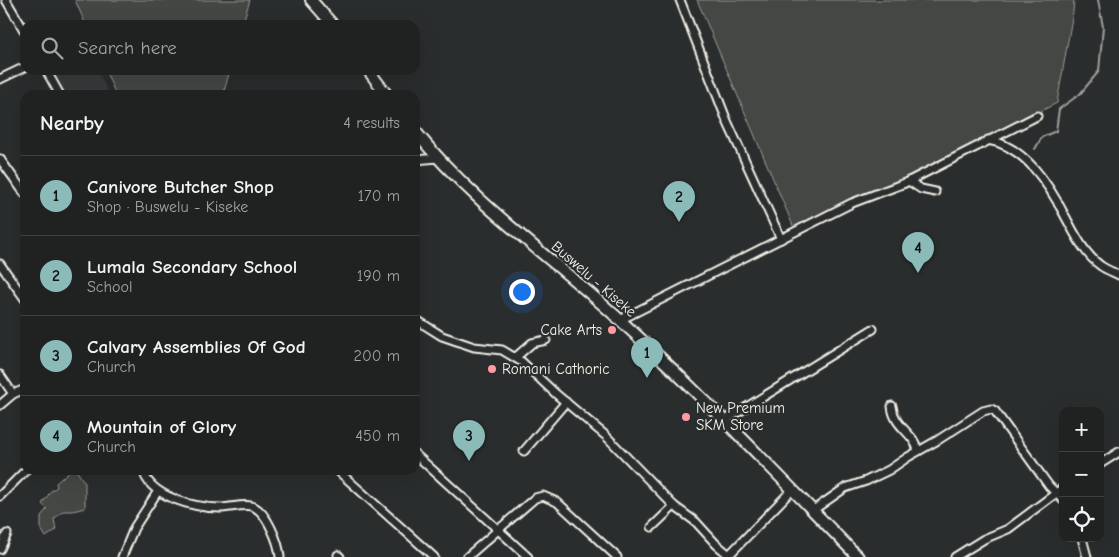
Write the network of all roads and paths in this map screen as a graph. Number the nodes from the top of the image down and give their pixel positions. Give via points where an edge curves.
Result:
1 (6, 0) edge
2 (311, 0) edge
3 (680, 0) edge
4 (328, 20) edge
5 (20, 24) edge
6 (20, 69) edge
7 (49, 75) edge
8 (372, 75) edge
9 (0, 79) edge
10 (57, 90) edge
11 (383, 90) edge
12 (1037, 116) dead end
13 (420, 137) edge
14 (988, 140) junction
15 (438, 158) junction
16 (0, 159) edge
17 (420, 160) edge
18 (909, 181) junction
19 (20, 187) edge
20 (935, 192) dead end
21 (781, 239) junction
22 (0, 264) edge
23 (1119, 275) edge
24 (20, 292) edge
25 (620, 320) junction
26 (420, 322) edge
27 (873, 329) dead end
28 (546, 340) dead end
29 (516, 357) junction
30 (0, 376) edge
31 (20, 391) edge
32 (12, 394) junction
33 (566, 402) junction
34 (0, 405) edge
35 (892, 406) dead end
36 (724, 420) junction
37 (918, 451) junction
38 (524, 452) dead end
39 (1119, 452) edge
40 (420, 459) edge
41 (1104, 461) edge
42 (21, 475) edge
43 (145, 475) edge
44 (343, 475) edge
45 (792, 490) junction
46 (158, 491) junction
47 (1059, 491) edge
48 (1055, 494) junction
49 (0, 496) edge
50 (1059, 497) edge
51 (674, 506) junction
52 (812, 511) junction
53 (652, 527) dead end
54 (498, 531) junction
55 (7, 534) dead end
56 (1083, 542) edge
57 (0, 549) edge
58 (728, 556) edge
59 (122, 557) edge
60 (280, 557) edge
61 (434, 557) edge
62 (467, 557) edge
63 (528, 557) edge
64 (617, 557) edge
65 (858, 557) edge
66 (955, 557) edge
67 (1087, 557) edge

1 - 5 street
2 - 4 main road
3 - 21 street via 727,121
6 - 9 street
7 - 10 street
8 - 11 main road
12 - 14 street
13 - 15 main road, Buswelu - Kiseke
14 - 18 street
14 - 23 street via 1006,145 1028,161 1058,202 1076,238 1102,267
15 - 17 street
15 - 25 main road, Buswelu - Kiseke via 498,215
16 - 19 street
18 - 20 street via 921,189
18 - 21 street via 852,203
21 - 25 street
22 - 24 street
25 - 36 main road, Buswelu - Kiseke
26 - 29 street via 439,334 470,346 502,350
27 - 36 street
28 - 29 street via 532,343
29 - 33 street
30 - 32 street
31 - 32 street
32 - 34 street
33 - 38 street
33 - 51 street via 606,436
35 - 37 street via 894,417
36 - 45 main road, Buswelu - Kiseke
37 - 48 street via 990,409 995,411
37 - 52 street via 880,475 837,493
39 - 41 street
40 - 54 street
42 - 49 street
43 - 46 street via 147,482
44 - 61 street
45 - 52 main road, Buswelu - Kiseke
45 - 58 street
46 - 59 street via 134,528
46 - 60 street via 207,507 253,506 272,528
47 - 48 street
48 - 50 street
48 - 66 street via 1008,529
51 - 53 street
51 - 58 street via 696,522
52 - 65 main road, Buswelu - Kiseke
54 - 62 street
54 - 63 street
54 - 64 street via 535,498 545,496 557,502
55 - 57 street
56 - 67 street

